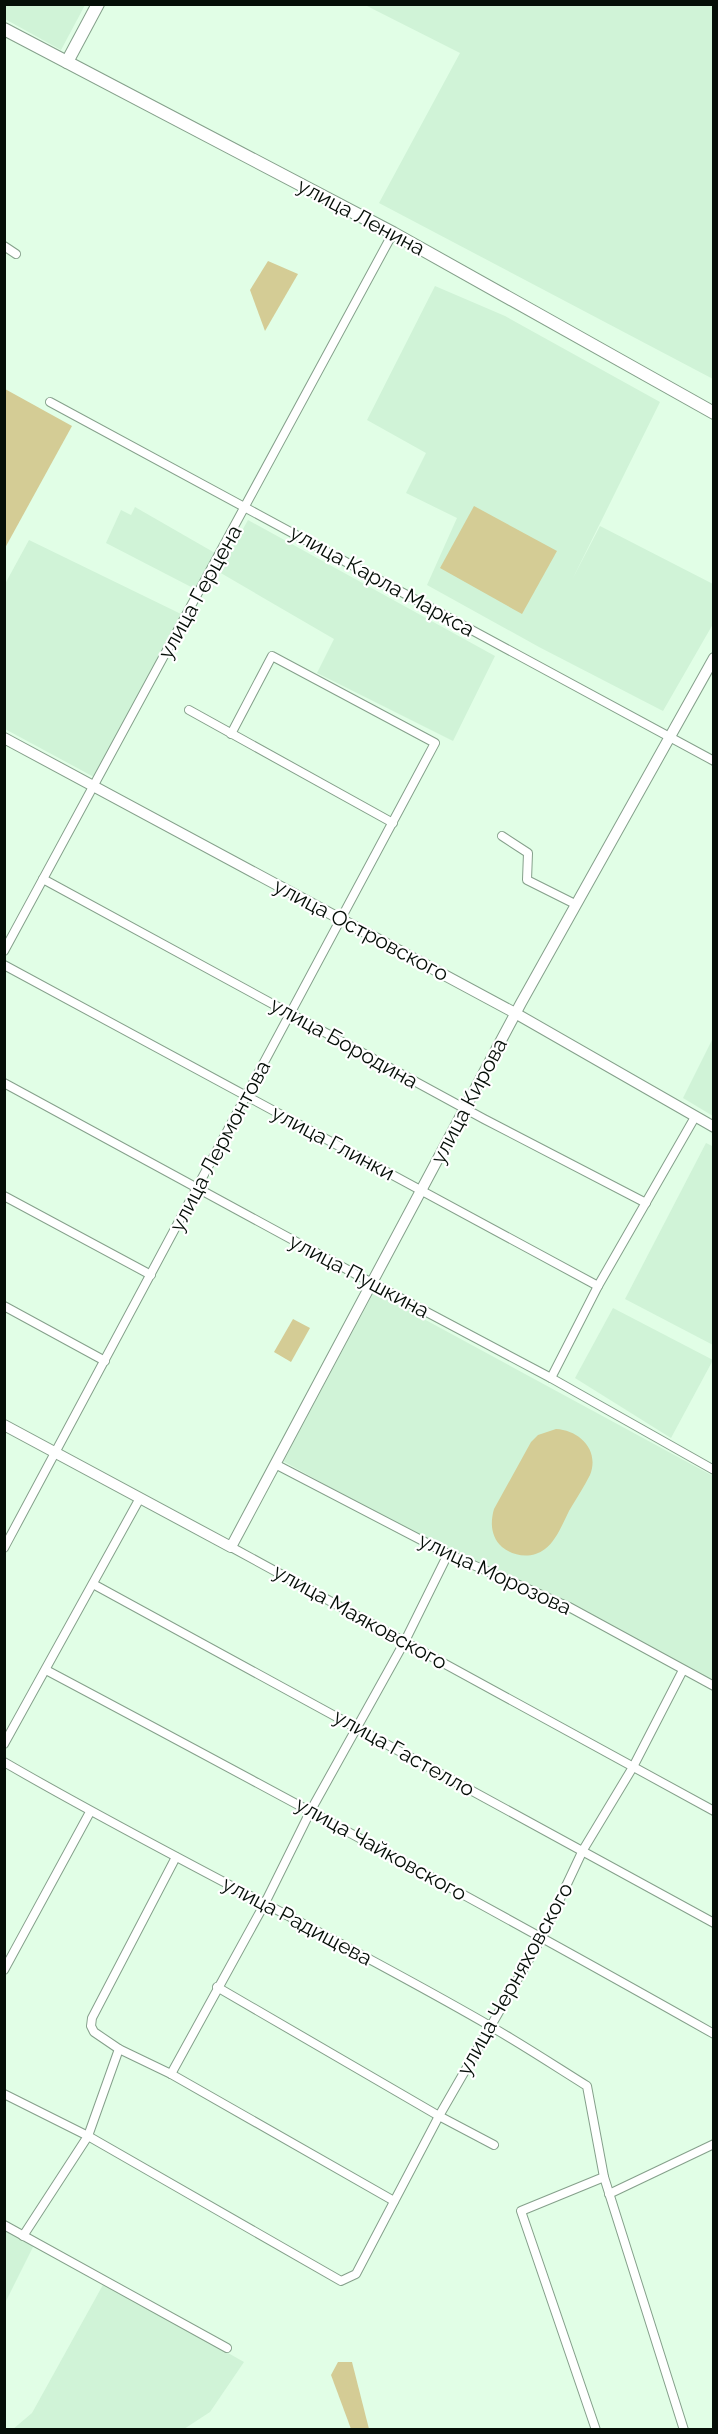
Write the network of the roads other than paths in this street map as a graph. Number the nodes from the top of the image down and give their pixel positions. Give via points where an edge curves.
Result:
1 (98, 4) edge
2 (4, 29) edge
3 (67, 62) junction
4 (393, 234) junction
5 (4, 246) edge
6 (16, 254) dead end
7 (50, 402) dead end
8 (714, 413) edge
9 (246, 507) junction
10 (714, 658) edge
11 (189, 710) dead end
12 (231, 734) junction
13 (669, 737) junction
14 (4, 738) edge
15 (714, 761) edge
16 (94, 786) junction
17 (393, 823) junction
18 (502, 836) dead end
19 (44, 879) junction
20 (575, 904) junction
21 (341, 920) junction
22 (4, 951) edge
23 (4, 965) edge
24 (516, 1013) junction
25 (290, 1014) junction
26 (4, 1083) edge
27 (247, 1096) junction
28 (465, 1109) junction
29 (695, 1117) junction
30 (714, 1127) edge
31 (197, 1188) junction
32 (422, 1190) junction
33 (4, 1196) edge
34 (646, 1203) junction
35 (151, 1275) junction
36 (372, 1283) junction
37 (598, 1286) junction
38 (4, 1306) edge
39 (105, 1361) junction
40 (551, 1378) junction
41 (4, 1425) edge
42 (56, 1452) junction
43 (275, 1464) junction
44 (714, 1470) edge
45 (140, 1498) junction
46 (6, 1543) edge
47 (231, 1547) junction
48 (448, 1554) junction
49 (93, 1584) junction
50 (405, 1641) junction
51 (46, 1670) junction
52 (683, 1670) junction
53 (714, 1686) edge
54 (358, 1727) junction
55 (4, 1744) edge
56 (4, 1762) edge
57 (633, 1767) junction
58 (311, 1810) junction
59 (714, 1811) edge
60 (90, 1812) junction
61 (583, 1850) junction
62 (176, 1857) junction
63 (265, 1903) junction
64 (714, 1923) edge
65 (542, 1936) junction
66 (4, 1970) edge
67 (217, 1987) junction
68 (491, 2026) junction
69 (714, 2034) edge
70 (119, 2049) junction
71 (171, 2074) junction
72 (4, 2094) edge
73 (439, 2116) junction
74 (88, 2136) junction
75 (714, 2144) edge
76 (494, 2145) dead end
77 (604, 2176) junction
78 (609, 2194) junction
79 (394, 2201) junction
80 (4, 2225) edge
81 (23, 2236) junction
82 (227, 2348) dead end
83 (597, 2430) edge
84 (684, 2430) edge

1 - 3 main road
2 - 3 main road, улица Ленина
3 - 4 main road, улица Ленина
4 - 8 main road, улица Ленина
4 - 9 street, улица Герцена
5 - 6 street
7 - 9 street, улица Карла Маркса
9 - 13 street, улица Карла Маркса
9 - 16 street, улица Герцена
10 - 13 street, улица Кирова
11 - 12 street
12 - 17 street
12 - 17 street, улица Лермонтова via 272,656 435,743
13 - 15 street, улица Карла Маркса
13 - 20 street, улица Кирова
14 - 16 street, улица Островского
16 - 19 street, улица Герцена
16 - 21 street, улица Островского
17 - 21 street, улица Лермонтова
18 - 20 street via 528,853 527,880
19 - 22 street, улица Герцена
19 - 25 street, улица Бородина
20 - 24 street, улица Кирова
21 - 24 street, улица Островского
21 - 25 street, улица Лермонтова
23 - 27 street, улица Глинки
24 - 28 street, улица Кирова
24 - 29 street, улица Островского
25 - 27 street, улица Лермонтова
25 - 28 street, улица Бородина
26 - 31 street, улица Пушкина
27 - 31 street, улица Лермонтова
27 - 32 street, улица Глинки
28 - 32 street, улица Кирова
28 - 34 street, улица Бородина
29 - 30 street, улица Островского
29 - 34 street
31 - 35 street, улица Лермонтова
31 - 36 street, улица Пушкина
32 - 36 street, улица Кирова
32 - 37 street, улица Глинки
33 - 35 street
34 - 37 street
35 - 39 street, улица Лермонтова
36 - 40 street, улица Пушкина
36 - 43 street, улица Кирова
37 - 40 street
38 - 39 street
39 - 42 street, улица Лермонтова
40 - 44 street, улица Пушкина
41 - 42 street, улица Маяковского
42 - 45 street, улица Маяковского
42 - 46 street, улица Лермонтова
43 - 47 street, улица Кирова
43 - 48 street, улица Морозова
45 - 47 street, улица Маяковского
45 - 49 street
47 - 50 street, улица Маяковского
48 - 50 street
48 - 52 street, улица Морозова via 569,1607
49 - 51 street
49 - 54 street, улица Гастелло
50 - 54 street
50 - 57 street, улица Маяковского
51 - 55 street
51 - 58 street, улица Чайковского
52 - 53 street, улица Морозова
52 - 57 street, улица Черняховского
54 - 58 street
54 - 61 street, улица Гастелло
56 - 60 street, улица Радищева
57 - 59 street, улица Маяковского
57 - 61 street, улица Черняховского
58 - 63 street
58 - 65 street, улица Чайковского
60 - 62 street, улица Радищева
60 - 66 street
61 - 64 street, улица Гастелло
61 - 65 street, улица Черняховского
62 - 63 street, улица Радищева
62 - 70 street via 92,2018 94,2032
63 - 67 street
63 - 68 street, улица Радищева
65 - 68 street, улица Черняховского
65 - 69 street, улица Чайковского
67 - 71 street
67 - 73 street
68 - 73 street, улица Черняховского
68 - 77 street, улица Радищева via 587,2086
70 - 71 street
70 - 74 street
71 - 79 street
72 - 74 street
73 - 76 street
73 - 79 street, улица Черняховского
74 - 79 street, улица Черняховского via 341,2281 356,2274
74 - 81 street
75 - 78 street
77 - 78 street
77 - 83 street via 520,2211
78 - 84 street
80 - 81 street
81 - 82 street

